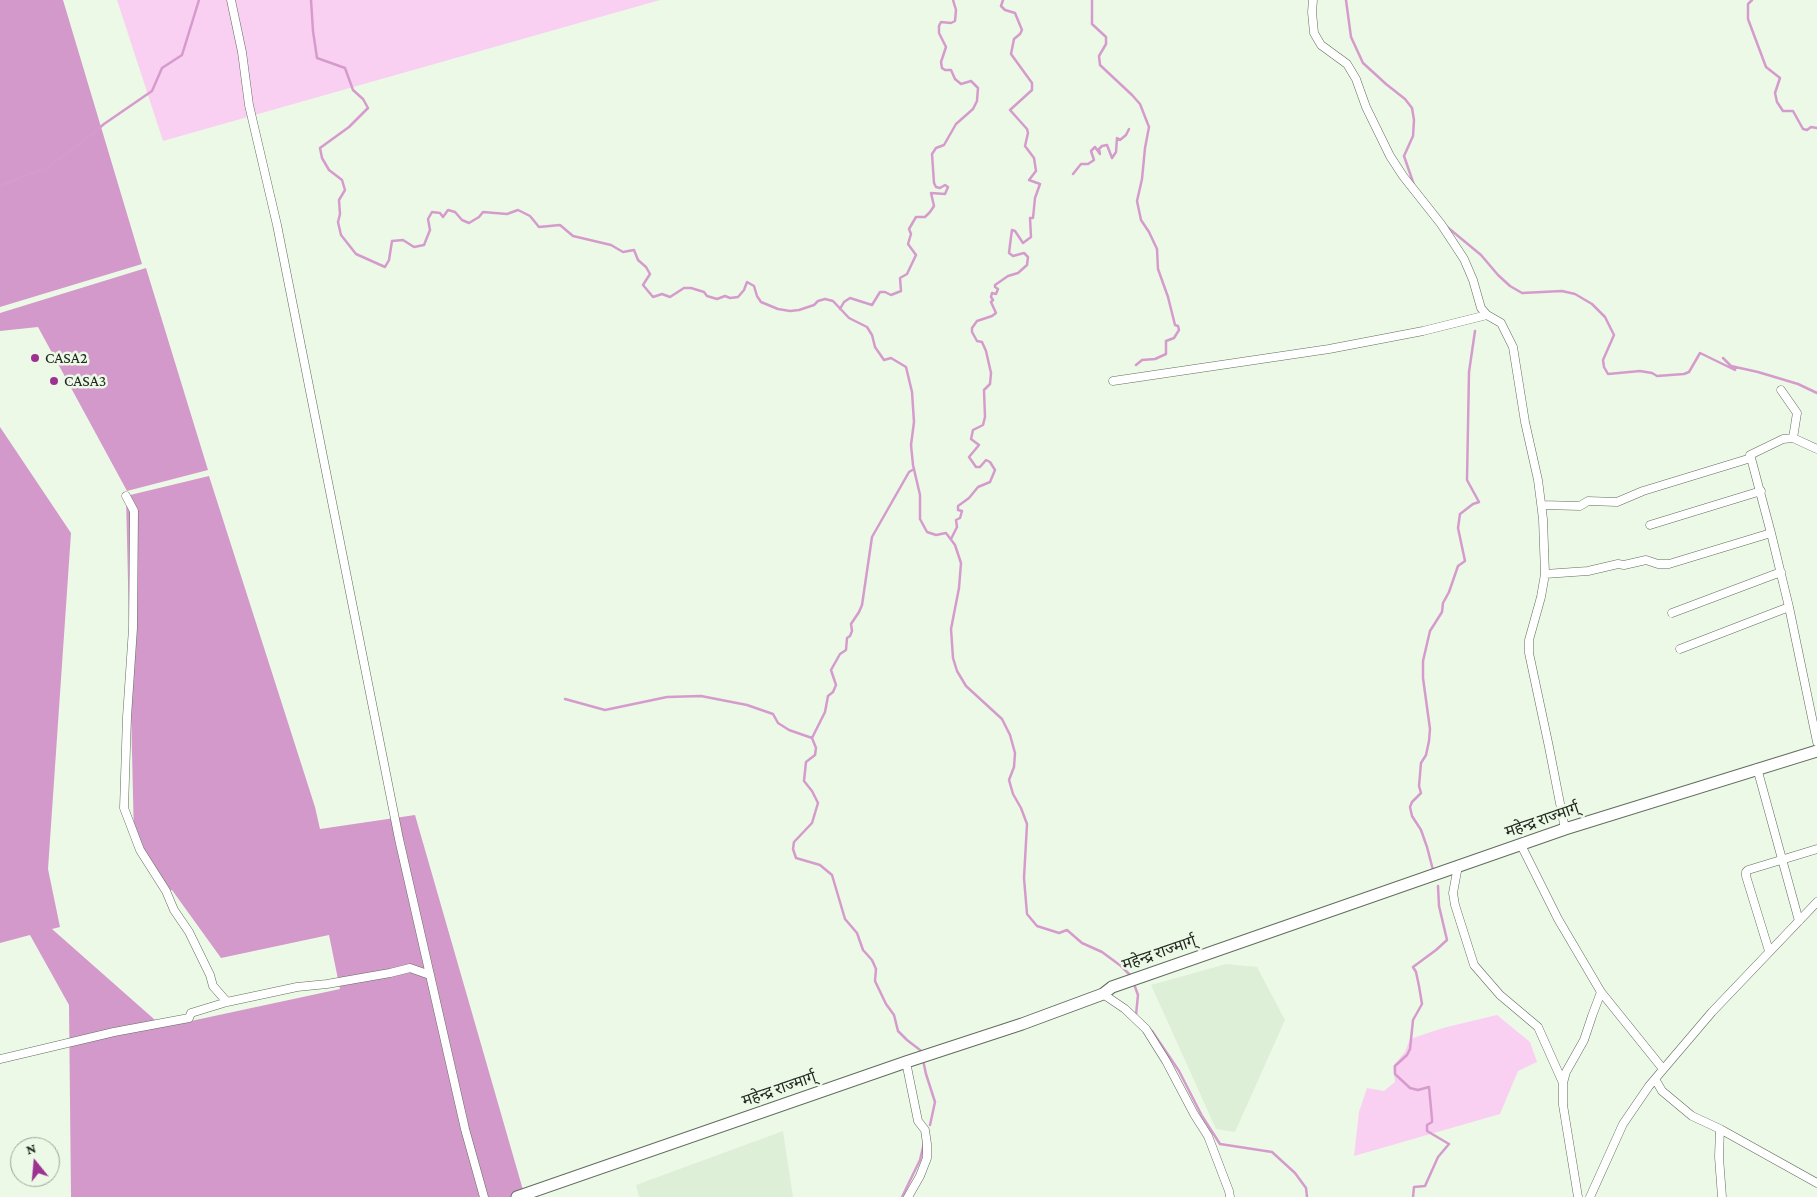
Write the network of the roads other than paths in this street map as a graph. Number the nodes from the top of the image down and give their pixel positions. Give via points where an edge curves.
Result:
1 (231, 0) edge
2 (1313, 0) edge
3 (1486, 316) junction
4 (1113, 381) dead end
5 (1781, 390) dead end
6 (1793, 438) junction
7 (1817, 449) edge
8 (1750, 455) dead end
9 (1761, 491) junction
10 (126, 496) dead end
11 (1542, 506) junction
12 (1650, 525) dead end
13 (1771, 533) junction
14 (1781, 572) junction
15 (1544, 574) junction
16 (1789, 607) junction
17 (1672, 613) dead end
18 (1680, 649) dead end
19 (1817, 742) edge
20 (1817, 751) edge
21 (1758, 768) junction
22 (1564, 829) junction
23 (1521, 845) junction
24 (1817, 849) edge
25 (1782, 860) junction
26 (1458, 866) junction
27 (1817, 902) edge
28 (1799, 920) junction
29 (1769, 951) junction
30 (430, 976) junction
31 (1107, 991) junction
32 (1602, 992) junction
33 (227, 1002) junction
34 (0, 1060) edge
35 (906, 1062) junction
36 (1663, 1069) junction
37 (1655, 1080) junction
38 (1563, 1083) junction
39 (1720, 1129) junction
40 (1817, 1183) edge
41 (484, 1197) edge
42 (517, 1197) edge
43 (908, 1197) edge
44 (1230, 1197) edge
45 (1578, 1197) edge
46 (1590, 1197) edge
47 (1722, 1197) edge

1 - 30 street via 249,105 277,225
2 - 3 street via 1314,33 1321,45 1347,64 1390,156 1464,259
3 - 4 street via 1329,349
3 - 11 street via 1501,323 1513,347
5 - 6 street via 1797,413
6 - 7 street
6 - 8 street via 1783,439
9 - 11 street via 1751,458 1617,502 1588,501 1580,506
9 - 12 street
9 - 13 street
10 - 33 street via 134,511 134,628 124,808 140,850 189,932 213,986
11 - 15 street
13 - 14 street
13 - 15 street via 1669,564 1646,560 1588,571
14 - 16 street
14 - 17 street
15 - 22 street via 1529,653
16 - 18 street
16 - 19 street
20 - 21 highway, महेन्द्र राज्मार्ग्
21 - 22 highway, महेन्द्र राज्मार्ग्
21 - 25 street
22 - 23 highway, महेन्द्र राज्मार्ग्
23 - 26 highway, महेन्द्र राज्मार्ग्
23 - 32 street via 1558,919
24 - 25 street
25 - 28 street
25 - 29 street via 1746,872
26 - 31 highway, महेन्द्र राज्मार्ग् via 1150,973
26 - 38 street via 1454,905 1474,965 1500,994 1538,1027
27 - 28 street
28 - 29 street
29 - 36 street
30 - 33 street via 410,968
30 - 41 street
31 - 35 highway, महेन्द्र राज्मार्ग् via 1022,1024
31 - 44 street via 1146,1029 1166,1061 1208,1136
32 - 36 street
32 - 38 street
33 - 34 street via 191,1013 189,1018 114,1032
35 - 42 highway, महेन्द्र राज्मार्ग्
35 - 43 street via 918,1121 925,1130 927,1144 927,1158
36 - 37 street
37 - 39 street via 1692,1116
37 - 46 street via 1623,1124
38 - 45 street via 1563,1105
39 - 40 street
39 - 47 street

